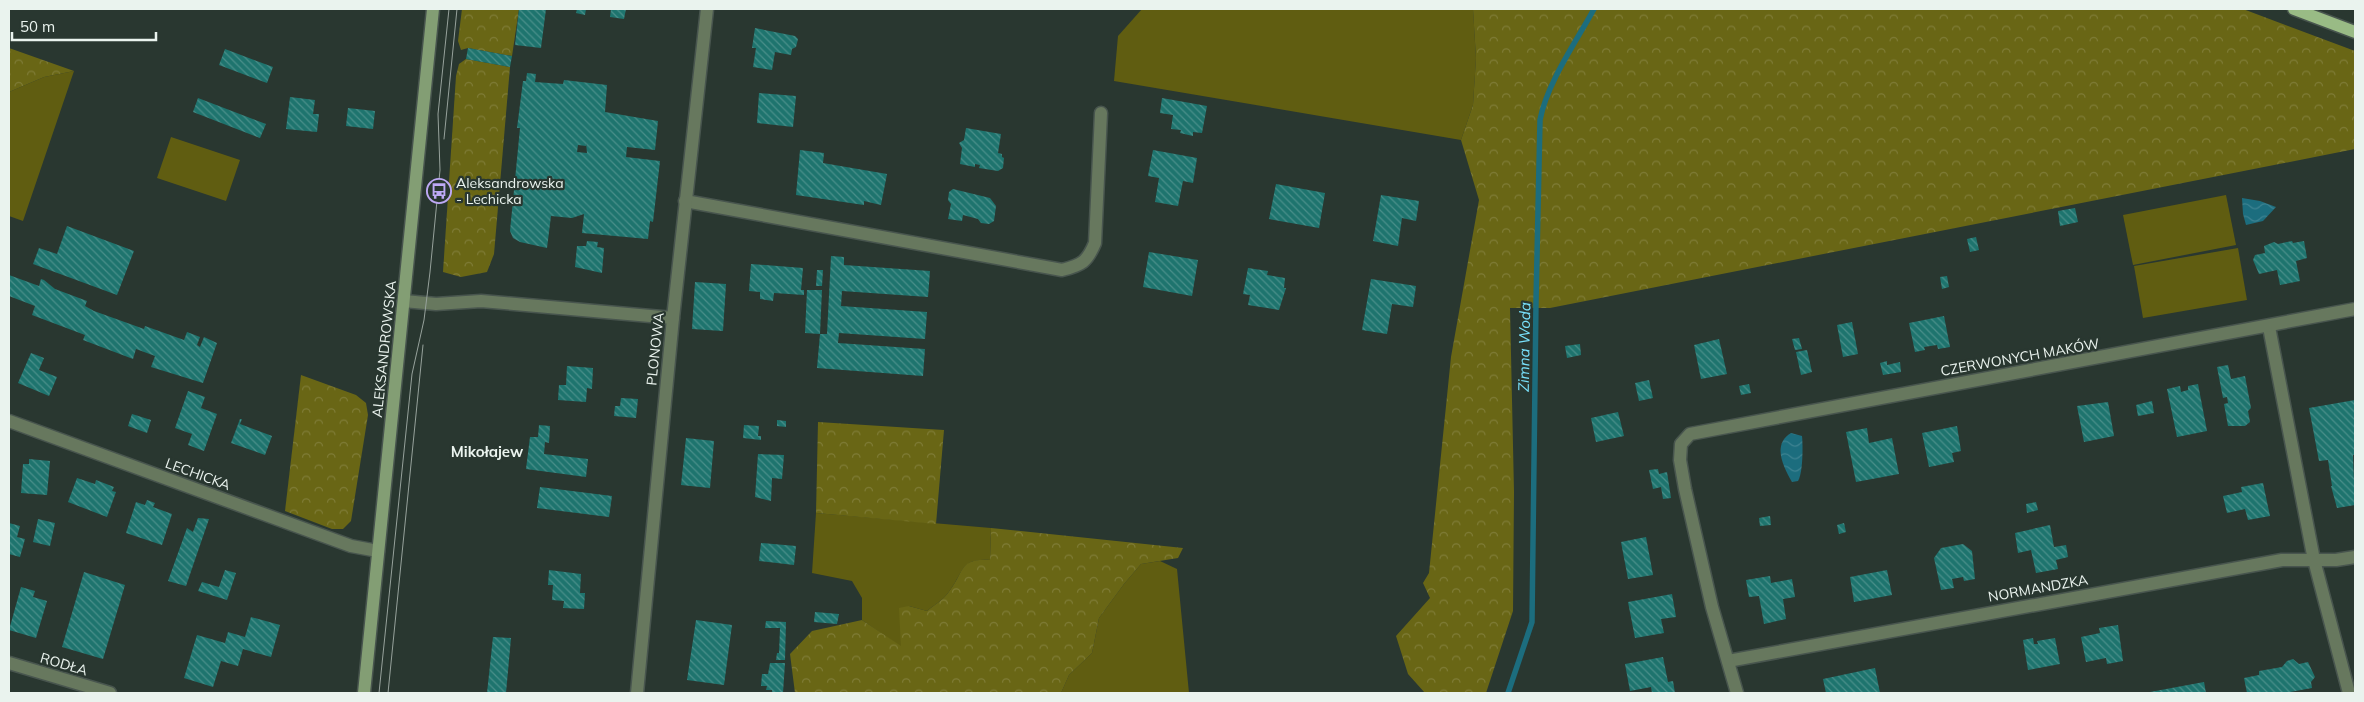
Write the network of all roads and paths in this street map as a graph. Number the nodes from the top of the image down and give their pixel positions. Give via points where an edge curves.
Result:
1 (433, 9) edge
2 (707, 9) edge
3 (2294, 9) edge
4 (2355, 32) edge
5 (1102, 113) dead end
6 (685, 201) junction
7 (404, 301) junction
8 (2355, 309) edge
9 (673, 318) junction
10 (2269, 327) junction
11 (9, 421) edge
12 (378, 551) junction
13 (2355, 557) edge
14 (2314, 560) junction
15 (1728, 661) junction
16 (9, 663) edge
17 (110, 693) edge
18 (364, 693) edge
19 (637, 693) edge
20 (1737, 693) edge
21 (2349, 693) edge

1 - 7 main road, ALEKSANDROWSKA
2 - 6 street, PLONOWA
3 - 4 main road
5 - 6 street via 1094,243 1089,257 1077,266 1062,270
6 - 9 street, PLONOWA
7 - 9 street via 436,304 481,301
7 - 12 main road, ALEKSANDROWSKA
8 - 10 street, CZERWONYCH MAKÓW
9 - 19 street, PLONOWA
10 - 14 street
10 - 15 street, CZERWONYCH MAKÓW via 1690,434 1681,444 1680,460 1712,607
11 - 12 street, LECHICKA via 352,546
12 - 18 main road, ALEKSANDROWSKA
13 - 14 street, NORMANDZKA
14 - 15 street, NORMANDZKA via 2282,560
14 - 21 street
15 - 20 street
16 - 17 street, RODŁA

